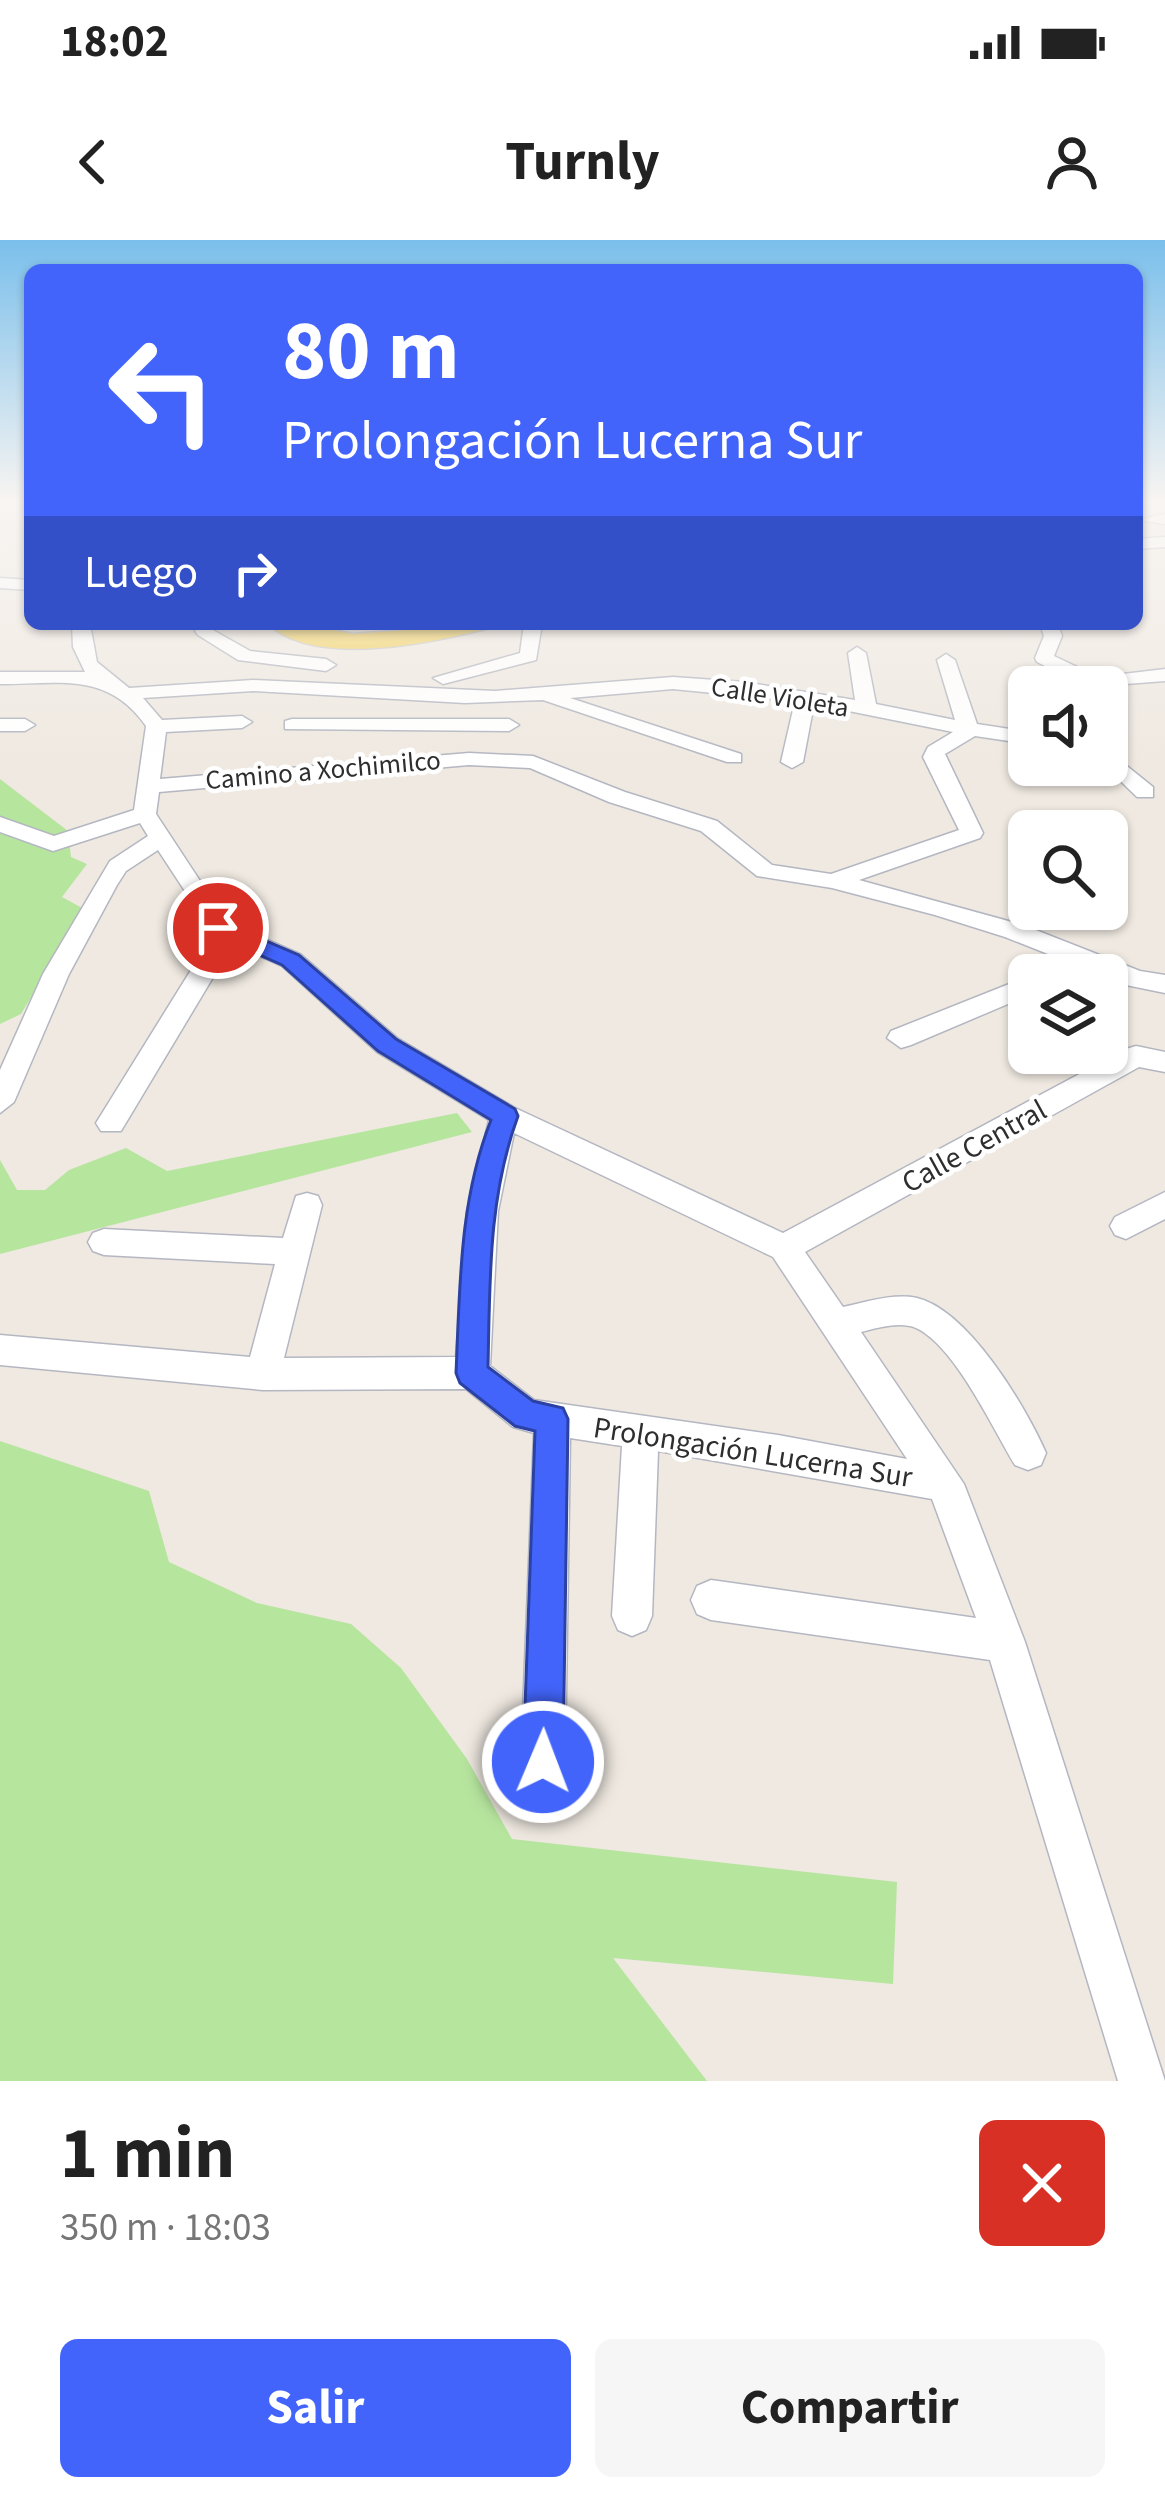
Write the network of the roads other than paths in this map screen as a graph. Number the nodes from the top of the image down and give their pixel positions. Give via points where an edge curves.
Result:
1 (81, 630) edge
2 (292, 630) edge
3 (450, 630) edge
4 (532, 630) edge
5 (1051, 630) edge
6 (204, 631) dead end
7 (330, 653) junction
8 (857, 653) dead end
9 (946, 660) dead end
10 (1060, 666) edge
11 (1165, 675) edge
12 (0, 678) edge
13 (96, 678) junction
14 (443, 678) dead end
15 (1128, 680) edge
16 (304, 689) junction
17 (328, 689) junction
18 (535, 693) junction
19 (127, 694) junction
20 (806, 696) junction
21 (867, 712) junction
22 (242, 722) dead end
23 (0, 725) edge
24 (25, 725) dead end
25 (509, 725) junction
26 (156, 726) junction
27 (970, 731) junction
28 (1008, 736) edge
29 (279, 749) junction
30 (734, 758) dead end
31 (497, 759) junction
32 (792, 762) dead end
33 (1128, 775) edge
34 (149, 786) junction
35 (1145, 791) dead end
36 (145, 814) junction
37 (0, 824) edge
38 (160, 838) junction
39 (832, 881) junction
40 (218, 928) junction
41 (1074, 954) edge
42 (1128, 976) edge
43 (1136, 979) junction
44 (1165, 984) edge
45 (1008, 994) edge
46 (1165, 1013) edge
47 (901, 1038) dead end
48 (1165, 1062) edge
49 (0, 1102) edge
50 (505, 1116) junction
51 (111, 1123) dead end
52 (1165, 1204) edge
53 (307, 1205) dead end
54 (1126, 1226) dead end
55 (104, 1242) dead end
56 (784, 1248) junction
57 (297, 1252) junction
58 (833, 1323) junction
59 (0, 1350) edge
60 (472, 1373) junction
61 (263, 1374) junction
62 (552, 1419) junction
63 (641, 1432) junction
64 (1028, 1453) dead end
65 (945, 1484) junction
66 (711, 1600) dead end
67 (632, 1616) dead end
68 (1005, 1642) junction
69 (543, 1762) dead end
70 (1143, 2081) edge

1 - 13 street via 80,649
2 - 7 main road
3 - 7 main road
4 - 14 street via 529,656
5 - 10 street via 1045,658
6 - 7 street via 245,656
7 - 17 street
8 - 21 street
9 - 27 street
11 - 15 street
12 - 13 street
13 - 19 street
16 - 17 street, Calle Violeta
16 - 19 street, Calle Violeta via 189,684
16 - 29 street
17 - 18 street, Calle Violeta via 471,698
18 - 20 street, Calle Violeta via 700,683
18 - 25 street
18 - 30 street
19 - 26 street
20 - 21 street, Calle Violeta
20 - 32 street
21 - 27 street, Calle Violeta
22 - 26 street
23 - 24 street
25 - 29 street
25 - 31 street
26 - 34 street
27 - 28 street, Calle Violeta
27 - 39 street via 934,757 972,833
29 - 31 street, Camino a Xochimilco
29 - 34 street, Camino a Xochimilco
31 - 39 street, Camino a Xochimilco via 559,770 710,826 765,871
33 - 35 street
34 - 36 street
36 - 37 street via 53,844
36 - 38 street
38 - 40 street
38 - 49 street via 105,885
39 - 41 street, Camino a Xochimilco
40 - 50 street via 291,960 387,1045
40 - 51 street via 217,953
42 - 43 street, Camino a Xochimilco
43 - 44 street
43 - 46 street
45 - 47 street
48 - 56 street, Calle Central via 1136,1056
50 - 56 street
50 - 60 street via 478,1217
52 - 54 street
53 - 57 street
55 - 57 street
56 - 58 street, Prolongación Lucerna Sur
57 - 61 street
58 - 64 street via 902,1312 944,1328
58 - 65 street, Prolongación Lucerna Sur
59 - 61 street
60 - 61 street
60 - 62 street, Prolongación Lucerna Sur via 526,1415
62 - 63 street, Prolongación Lucerna Sur
62 - 69 street
63 - 65 street, Prolongación Lucerna Sur
63 - 67 street
65 - 68 street, Prolongación Lucerna Sur
66 - 68 street
68 - 70 street, Prolongación Lucerna Sur

